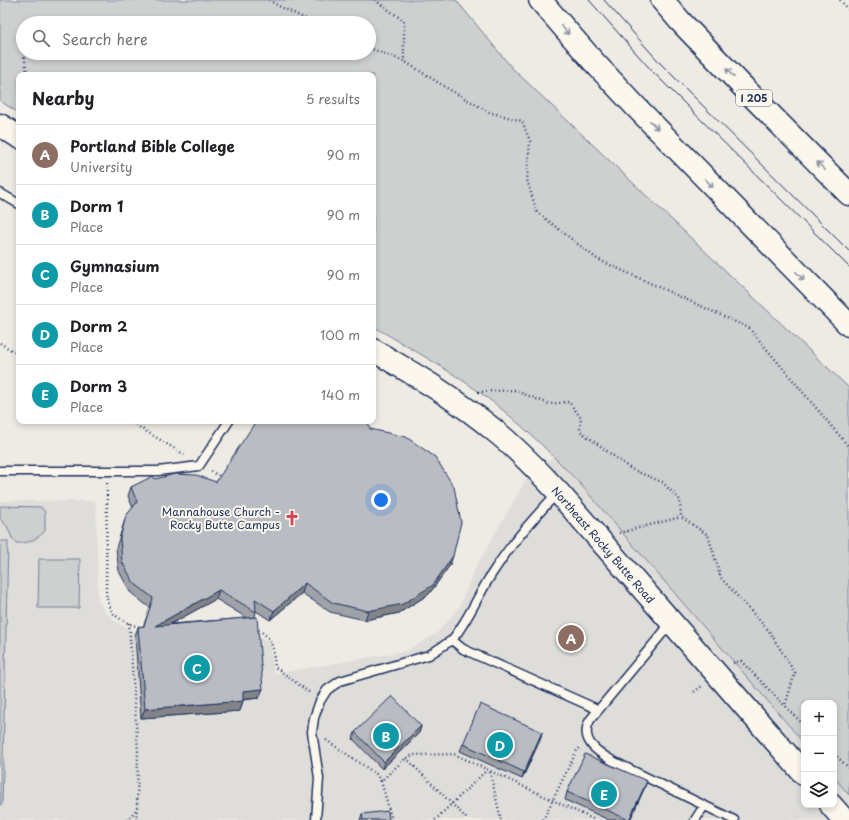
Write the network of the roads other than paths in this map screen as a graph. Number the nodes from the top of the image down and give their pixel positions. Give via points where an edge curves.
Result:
1 (540, 0) edge
2 (662, 0) edge
3 (0, 126) edge
4 (16, 135) edge
5 (0, 193) edge
6 (849, 194) edge
7 (16, 202) edge
8 (849, 325) edge
9 (376, 352) edge
10 (227, 424) edge
11 (0, 470) edge
12 (558, 492) junction
13 (671, 623) junction
14 (452, 640) junction
15 (597, 710) junction
16 (802, 772) edge
17 (704, 806) junction
18 (834, 808) edge
19 (316, 820) edge
20 (695, 820) edge
21 (734, 820) edge
22 (844, 820) edge

1 -> 8 main road via 636,107
6 -> 2 main road, I 205 via 744,88
3 - 4 main road
5 - 7 lane
9 - 12 main road, Northeast Rocky Butte Road via 456,402 495,430
10 - 11 lane via 199,466 158,471
12 - 13 main road, Northeast Rocky Butte Road
12 - 14 lane via 505,553
13 - 15 lane
13 - 16 main road, Northeast Rocky Butte Road
14 - 15 lane via 463,649
14 - 19 lane via 429,655 340,681 327,690 320,700 312,732 319,778
15 - 17 lane via 587,726 589,742 597,752
17 - 20 lane
17 - 21 lane
18 - 22 main road

